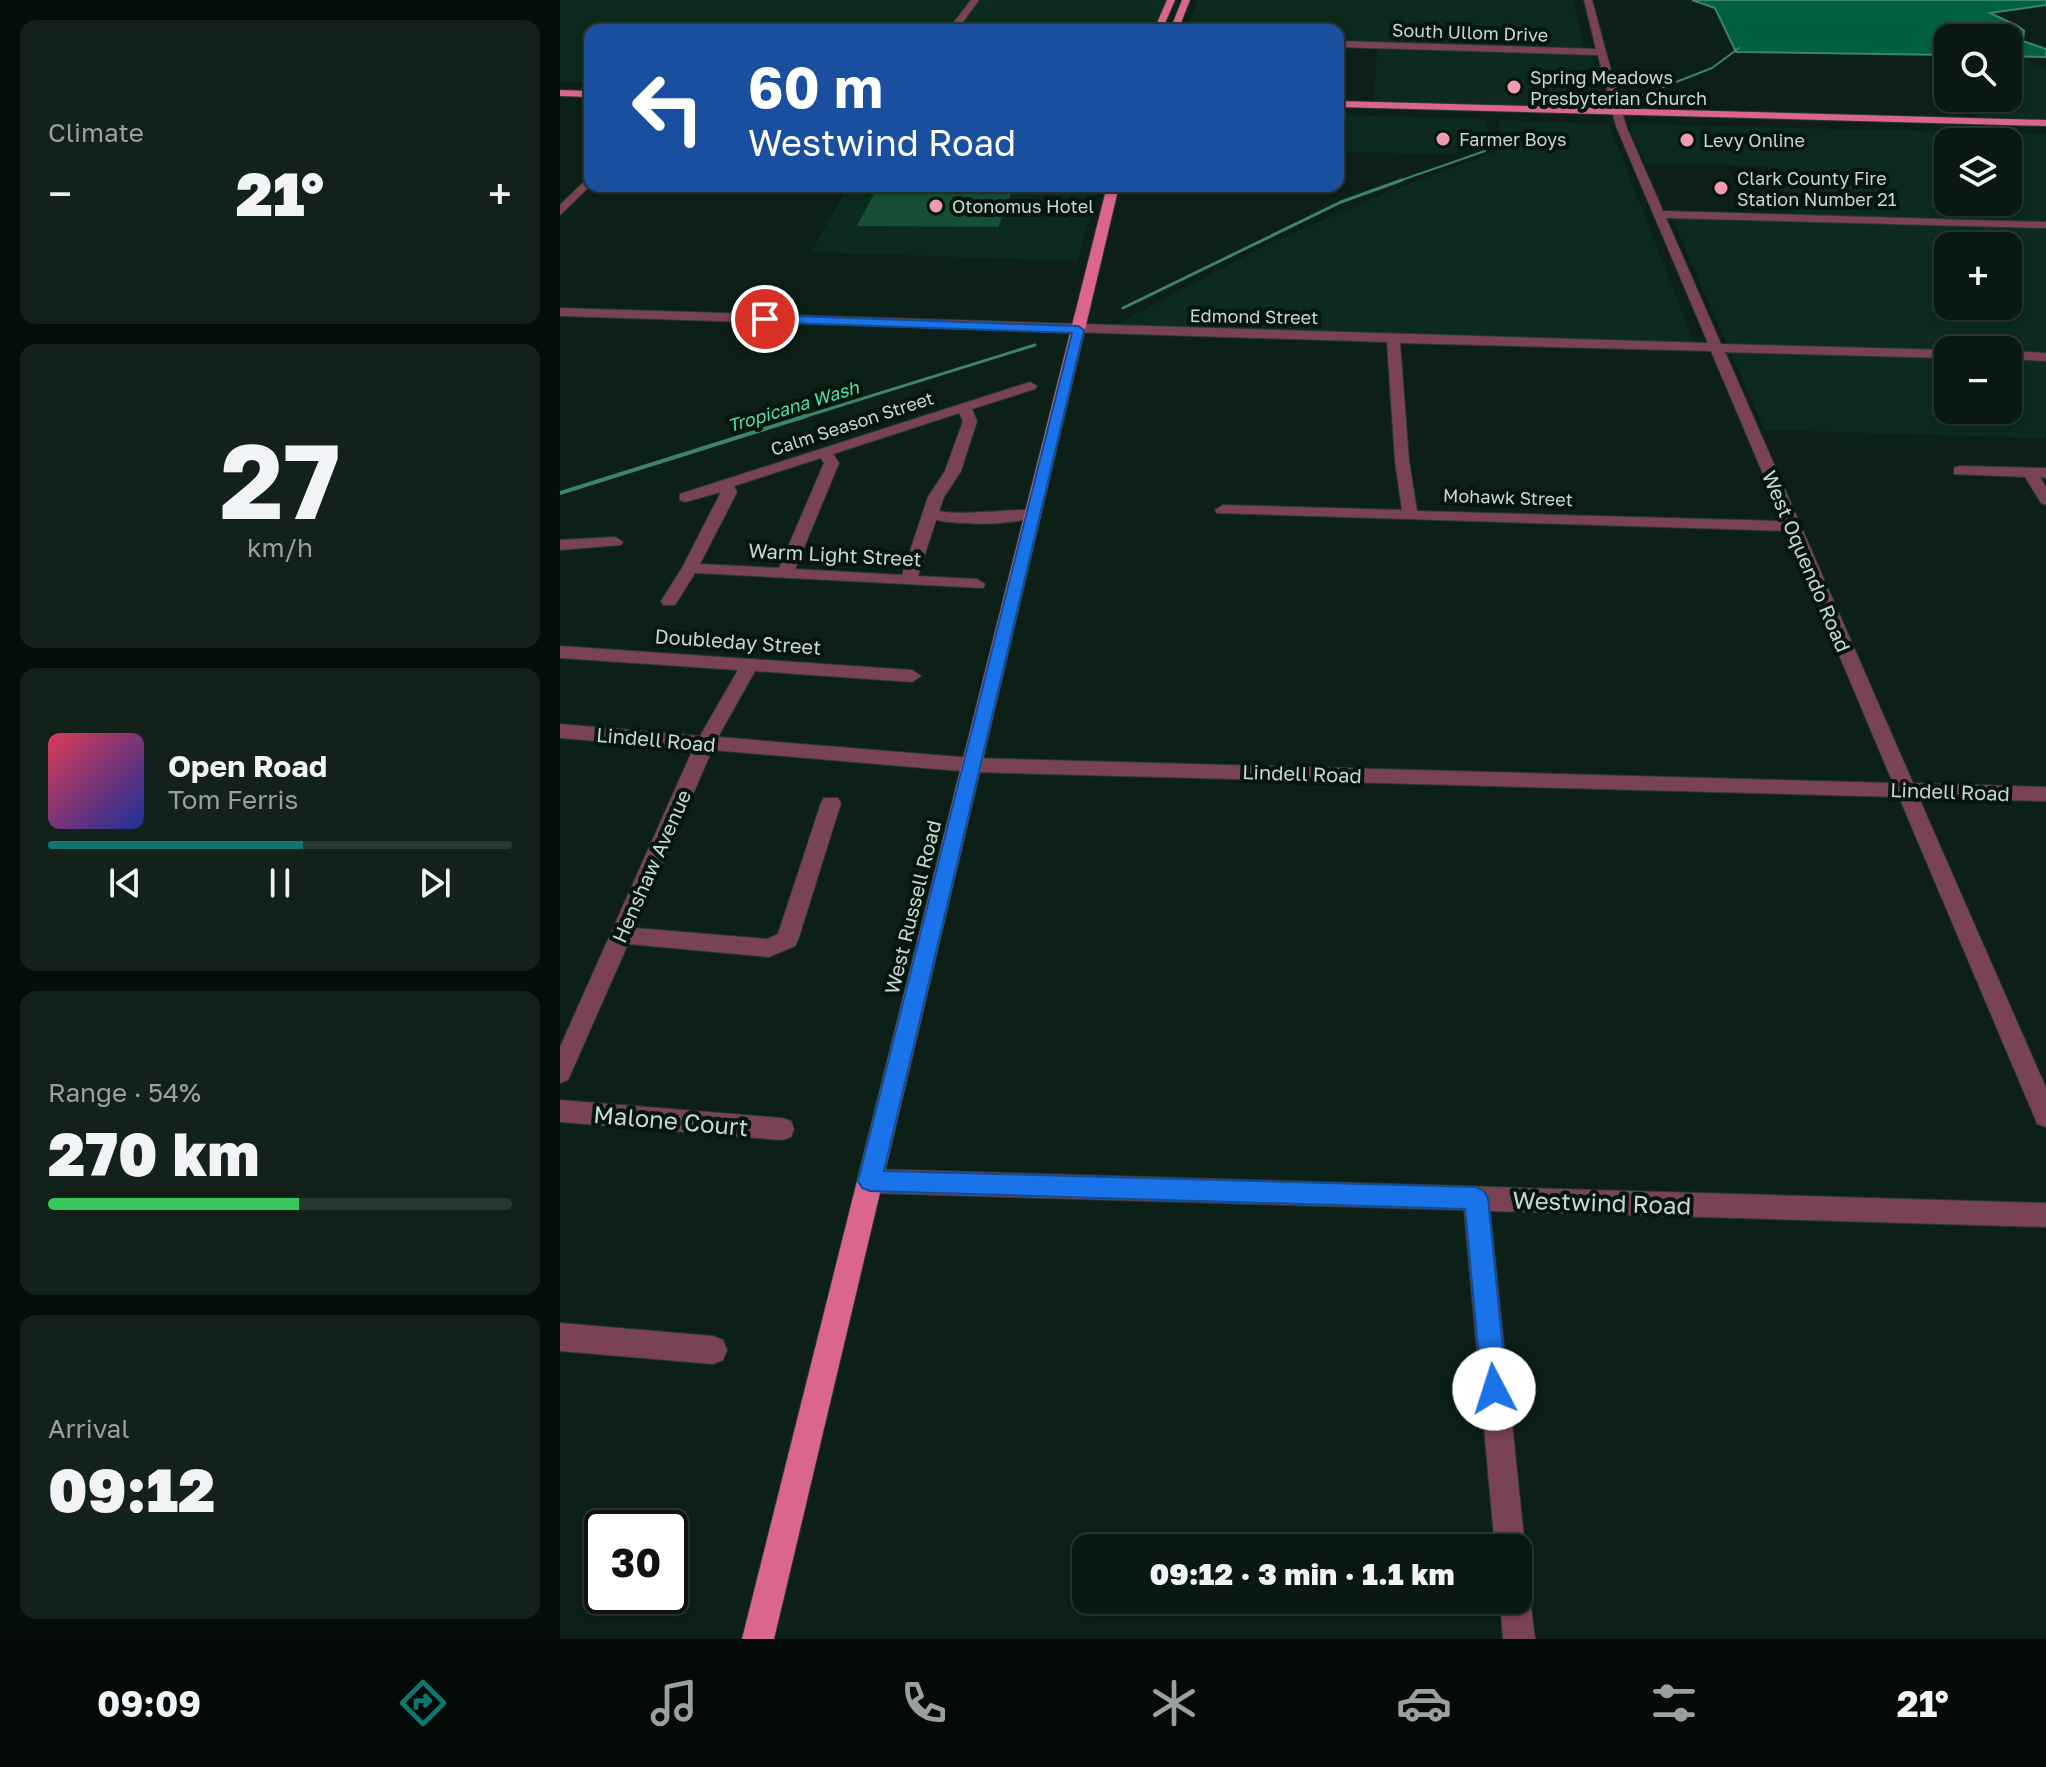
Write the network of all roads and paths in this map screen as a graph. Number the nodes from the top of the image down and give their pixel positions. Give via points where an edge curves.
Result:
1 (975, 0) edge
2 (1171, 0) edge
3 (1186, 0) edge
4 (1588, 0) edge
5 (957, 24) edge
6 (1161, 24) edge
7 (1176, 24) edge
8 (1344, 44) edge
9 (1601, 52) junction
10 (560, 86) edge
11 (584, 86) edge
12 (560, 93) edge
13 (584, 94) edge
14 (1344, 104) edge
15 (1508, 109) junction
16 (1344, 113) edge
17 (1466, 116) junction
18 (1617, 116) junction
19 (2046, 123) edge
20 (2046, 131) edge
21 (584, 186) edge
22 (1112, 192) edge
23 (560, 212) edge
24 (1658, 214) junction
25 (2046, 225) edge
26 (560, 312) edge
27 (1078, 330) junction
28 (1393, 337) junction
29 (1714, 346) junction
30 (1934, 354) edge
31 (2022, 357) edge
32 (2043, 360) edge
33 (1030, 386) dead end
34 (964, 408) junction
35 (825, 454) junction
36 (1959, 471) dead end
37 (2038, 473) edge
38 (726, 484) junction
39 (685, 497) dead end
40 (2046, 500) edge
41 (1223, 510) dead end
42 (1034, 512) junction
43 (930, 513) junction
44 (1410, 514) junction
45 (1792, 526) junction
46 (615, 542) dead end
47 (560, 545) edge
48 (690, 568) junction
49 (785, 572) junction
50 (909, 578) junction
51 (977, 584) dead end
52 (669, 601) dead end
53 (560, 652) edge
54 (751, 663) junction
55 (912, 676) dead end
56 (560, 731) edge
57 (705, 744) junction
58 (972, 765) junction
59 (1904, 789) junction
60 (2046, 794) edge
61 (831, 803) dead end
62 (620, 935) junction
63 (560, 1073) edge
64 (560, 1111) edge
65 (2046, 1116) edge
66 (782, 1129) dead end
67 (870, 1181) junction
68 (1476, 1198) junction
69 (2046, 1215) edge
70 (560, 1337) edge
71 (713, 1350) dead end
72 (1509, 1534) edge
73 (1516, 1614) edge
74 (758, 1639) edge
75 (1519, 1639) edge

1 - 5 street
2 - 6 main road
3 - 7 main road
4 - 9 street, West Oquendo Road
8 - 9 street, South Ullom Drive
9 - 18 street, West Oquendo Road
10 - 11 main road
12 - 13 main road
14 - 15 main road
15 - 17 main road
15 - 18 main road
16 - 17 main road
17 - 18 main road
18 - 19 main road
18 - 20 main road
18 - 24 street, West Oquendo Road
21 - 23 street
22 - 27 main road, West Russell Road
24 - 25 street
24 - 29 street, West Oquendo Road
26 - 27 street, Edmond Street
27 - 28 street, Edmond Street
27 - 42 main road, West Russell Road
28 - 29 street, Edmond Street
28 - 44 street
29 - 30 street, Edmond Street
29 - 45 street, West Oquendo Road
31 - 32 street
33 - 34 street, Calm Season Street
34 - 35 street, Calm Season Street
34 - 43 street via 970,421 966,434
35 - 38 street, Calm Season Street
35 - 49 street via 832,463
36 - 37 street
37 - 40 street
38 - 39 street, Calm Season Street
38 - 48 street via 729,492
41 - 44 street, Mohawk Street
42 - 43 street via 942,518
42 - 58 main road, West Russell Road
43 - 50 street
44 - 45 street, Mohawk Street
45 - 59 street, West Oquendo Road
46 - 47 street
48 - 49 street, Warm Light Street
48 - 52 street
49 - 50 street, Warm Light Street
50 - 51 street, Warm Light Street
53 - 54 street, Doubleday Street
54 - 55 street, Doubleday Street
54 - 57 street, Henshaw Avenue
56 - 57 street, Lindell Road
57 - 58 street, Lindell Road
57 - 62 street, Henshaw Avenue
58 - 59 street, Lindell Road
58 - 67 main road, West Russell Road
59 - 60 street, Lindell Road
59 - 65 street, West Oquendo Road
61 - 62 street via 787,940 769,948
62 - 63 street, Henshaw Avenue
64 - 66 street, Malone Court
67 - 68 street, Westwind Road
67 - 74 main road, West Russell Road
68 - 69 street, Westwind Road
68 - 72 street
70 - 71 street
73 - 75 street

